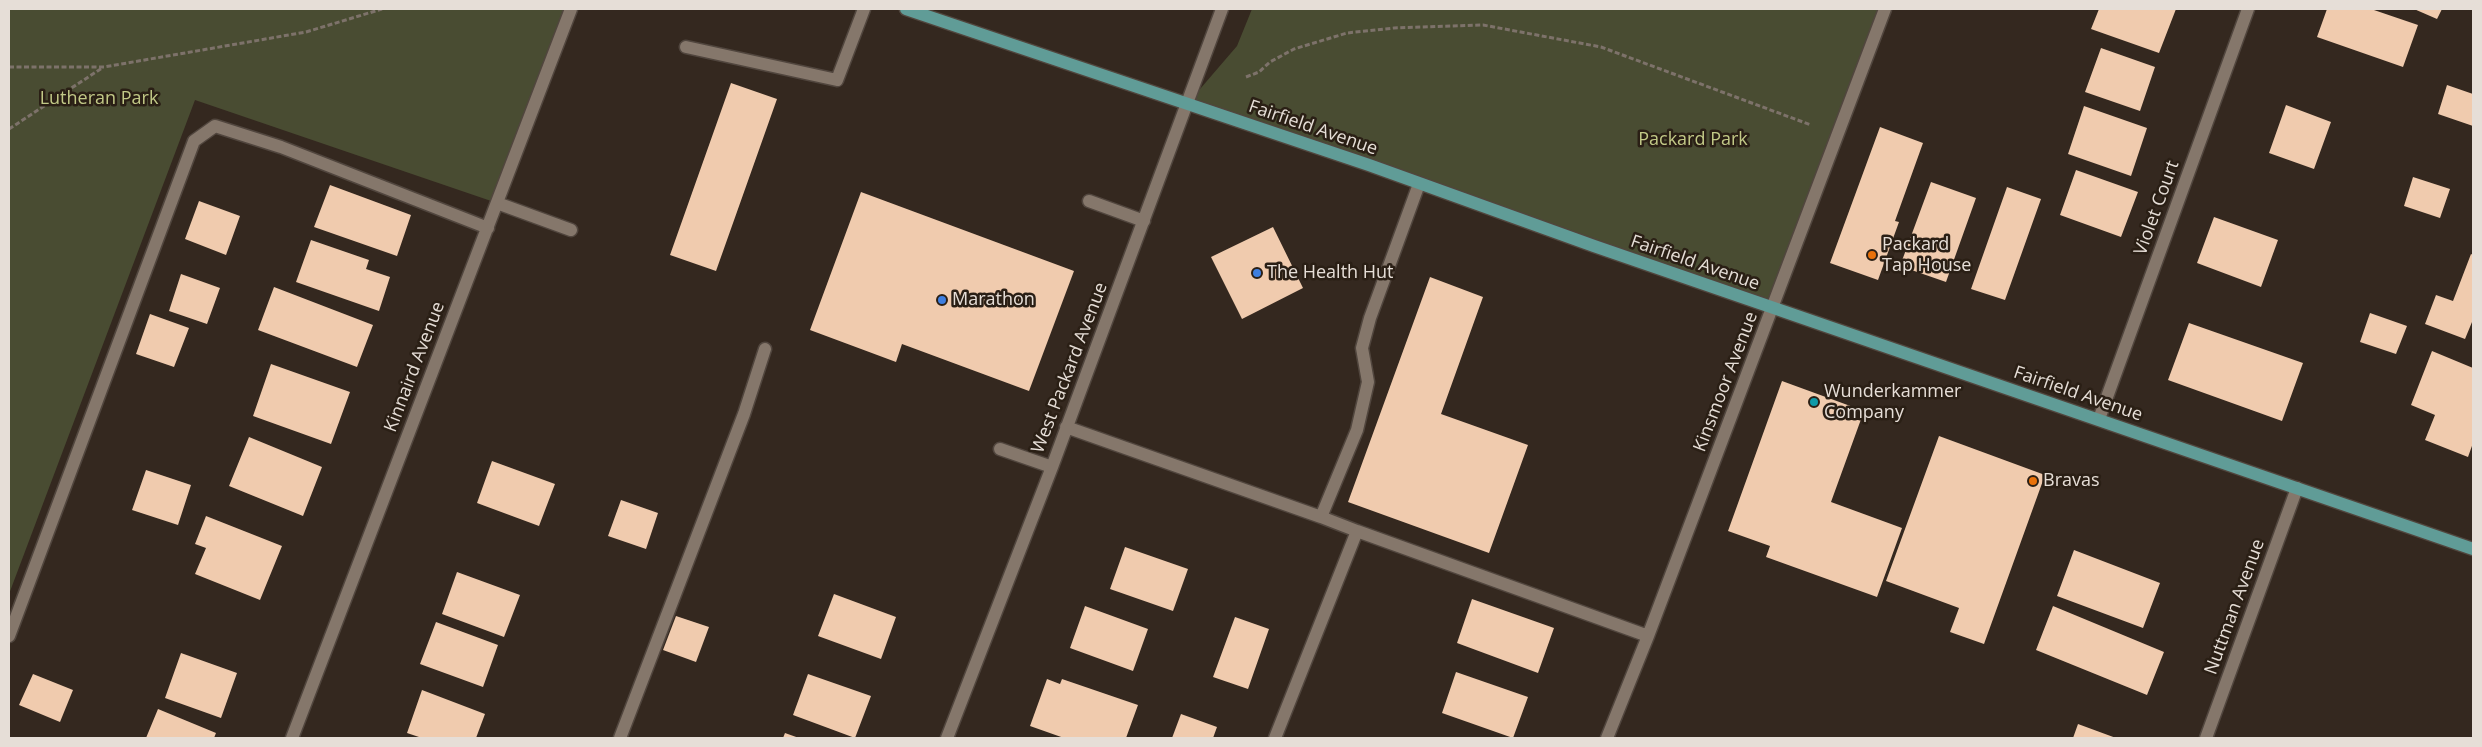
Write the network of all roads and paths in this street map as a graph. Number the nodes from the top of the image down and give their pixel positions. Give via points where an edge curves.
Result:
1 (382, 9) edge
2 (571, 9) edge
3 (864, 9) edge
4 (906, 9) edge
5 (1222, 9) edge
6 (1885, 9) edge
7 (2248, 9) edge
8 (686, 47) dead end
9 (9, 67) edge
10 (104, 67) junction
11 (1246, 77) dead end
12 (1188, 103) junction
13 (9, 129) edge
14 (1838, 135) junction
15 (1419, 184) junction
16 (1089, 201) dead end
17 (497, 203) junction
18 (1144, 221) junction
19 (488, 228) junction
20 (571, 230) dead end
21 (1772, 308) junction
22 (765, 349) dead end
23 (2099, 420) junction
24 (1066, 427) junction
25 (1000, 449) dead end
26 (1052, 467) junction
27 (2297, 488) junction
28 (1321, 517) junction
29 (1358, 531) junction
30 (2473, 549) edge
31 (9, 636) edge
32 (1648, 636) junction
33 (292, 738) edge
34 (620, 738) edge
35 (947, 738) edge
36 (1275, 738) edge
37 (1607, 738) edge
38 (2206, 738) edge

1 - 10 path via 306,32
2 - 17 street, Kinnaird Avenue
3 - 8 street via 837,80
4 - 12 main road, Fairfield Avenue
5 - 12 street, West Packard Avenue
6 - 14 street, Kinsmoor Avenue
7 - 23 street, Violet Court
9 - 10 path
10 - 13 path
11 - 14 path via 1294,49 1347,33 1483,25 1601,48
12 - 15 main road, Fairfield Avenue
12 - 18 street, West Packard Avenue
14 - 21 street, Kinsmoor Avenue
15 - 21 main road, Fairfield Avenue
15 - 28 street via 1370,318 1362,348 1368,382 1356,430
16 - 18 street
17 - 19 street, Kinnaird Avenue
17 - 20 street
18 - 24 street, West Packard Avenue
19 - 31 street via 281,147 215,126 194,140
19 - 33 street, Kinnaird Avenue
21 - 23 main road, Fairfield Avenue
21 - 32 street, Kinsmoor Avenue
22 - 34 street via 744,414
23 - 27 main road, Fairfield Avenue
24 - 26 street, West Packard Avenue
24 - 28 street
25 - 26 street
26 - 35 street, West Packard Avenue
27 - 30 main road, Fairfield Avenue
27 - 38 street, Nuttman Avenue
28 - 29 street
29 - 32 street
29 - 36 street
32 - 37 street, Kinsmoor Avenue

